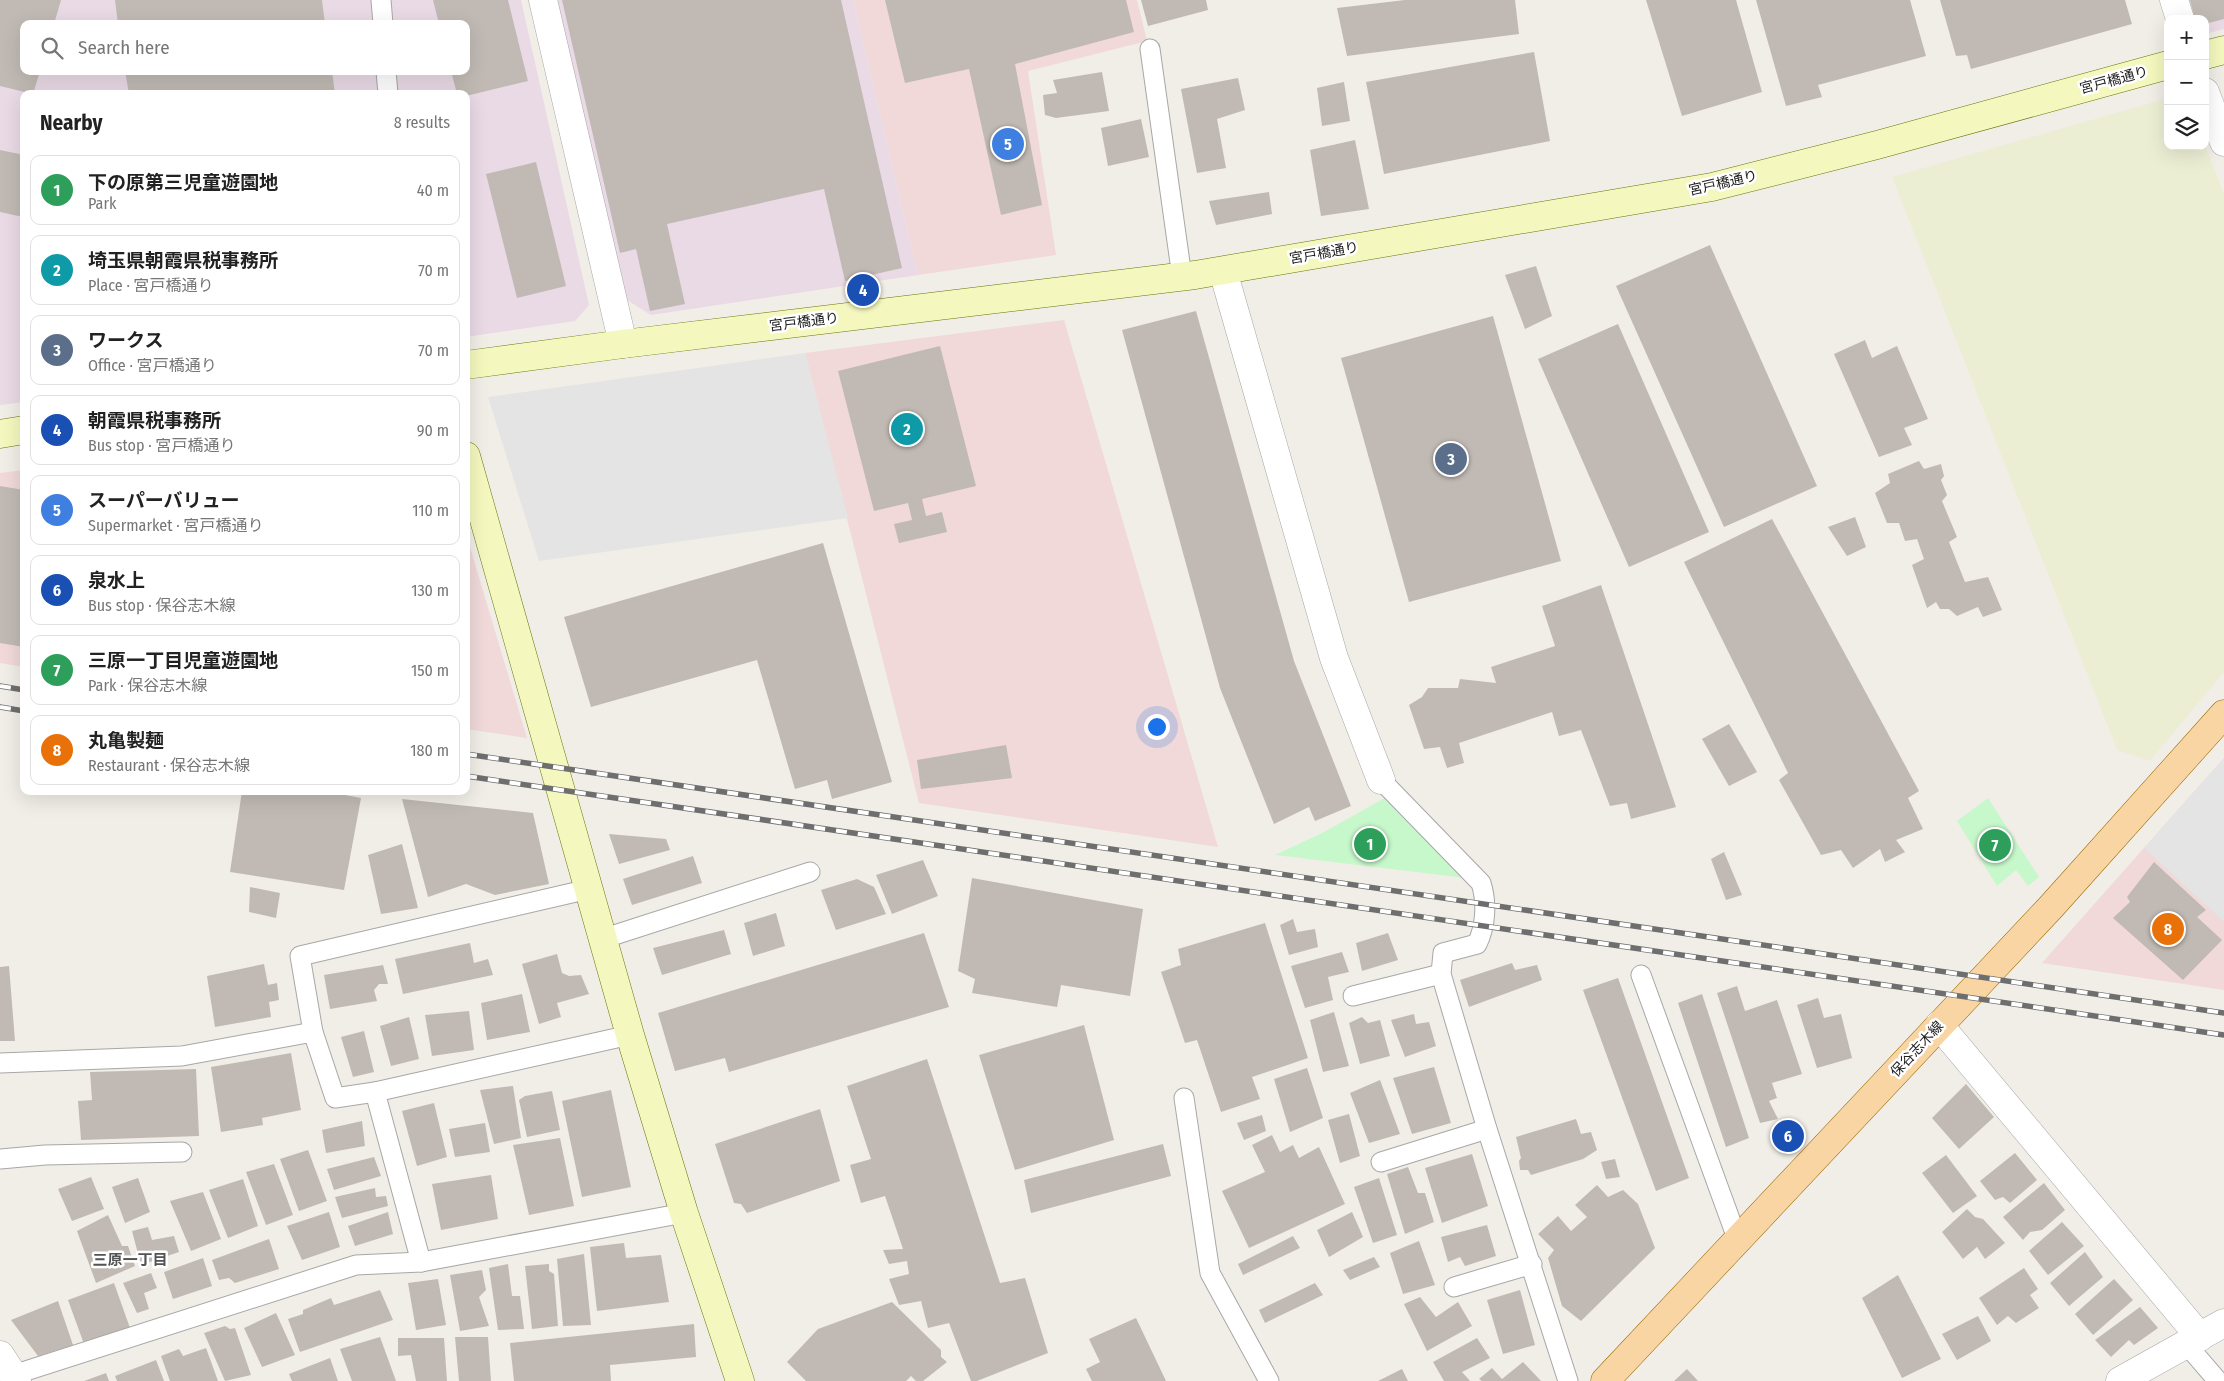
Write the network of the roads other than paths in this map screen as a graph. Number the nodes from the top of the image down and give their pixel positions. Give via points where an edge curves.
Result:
1 (381, 0) edge
2 (543, 0) edge
3 (2174, 0) edge
4 (2179, 15) edge
5 (383, 20) edge
6 (1150, 49) dead end
7 (2224, 50) edge
8 (2209, 54) edge
9 (2164, 66) edge
10 (386, 75) edge
11 (388, 90) edge
12 (2209, 103) edge
13 (2224, 142) edge
14 (1223, 271) junction
15 (1182, 277) junction
16 (623, 344) junction
17 (470, 364) edge
18 (20, 431) edge
19 (0, 434) edge
20 (470, 470) edge
21 (2224, 714) edge
22 (1381, 780) joint
23 (810, 872) dead end
24 (588, 889) junction
25 (602, 938) junction
26 (1441, 974) junction
27 (1641, 975) dead end
28 (1352, 996) dead end
29 (1939, 1025) junction
30 (313, 1032) junction
31 (630, 1034) junction
32 (0, 1063) edge
33 (375, 1092) junction
34 (1184, 1098) dead end
35 (1487, 1129) junction
36 (182, 1152) dead end
37 (0, 1159) edge
38 (1381, 1162) dead end
39 (684, 1213) junction
40 (1738, 1240) junction
41 (421, 1262) junction
42 (1532, 1264) junction
43 (1454, 1287) dead end
44 (2224, 1324) edge
45 (2193, 1341) junction
46 (10, 1370) edge
47 (740, 1381) edge
48 (1269, 1381) edge
49 (1568, 1381) edge
50 (1605, 1381) edge
51 (2120, 1381) edge
52 (2218, 1381) edge

1 - 5 lane
2 - 16 street
3 - 4 street
6 - 15 lane
7 - 8 street
9 - 14 street, 宮戸橋通り via 1712,187
10 - 11 lane
12 - 13 street
14 - 15 street, 宮戸橋通り
14 - 22 street via 1334,658
15 - 16 street, 宮戸橋通り
16 - 17 street, 宮戸橋通り
18 - 19 street
20 - 24 street
21 - 29 main road, 保谷志木線 via 2050,908
22 - 26 lane via 1481,883 1484,891 1484,930 1476,944 1443,953
23 - 25 lane
24 - 25 street
24 - 30 lane via 300,956
25 - 31 street
26 - 28 lane
26 - 35 lane
27 - 40 lane
29 - 40 main road, 保谷志木線
29 - 45 street
30 - 32 lane via 182,1056
30 - 33 lane via 335,1098
31 - 33 lane
31 - 39 street
33 - 41 lane
34 - 48 lane via 1210,1274
35 - 38 lane
35 - 42 lane
36 - 37 lane
39 - 41 lane
39 - 47 street
40 - 50 main road, 保谷志木線
41 - 46 lane via 356,1265
42 - 43 lane
42 - 49 lane
44 - 45 street
45 - 51 street
45 - 52 lane

